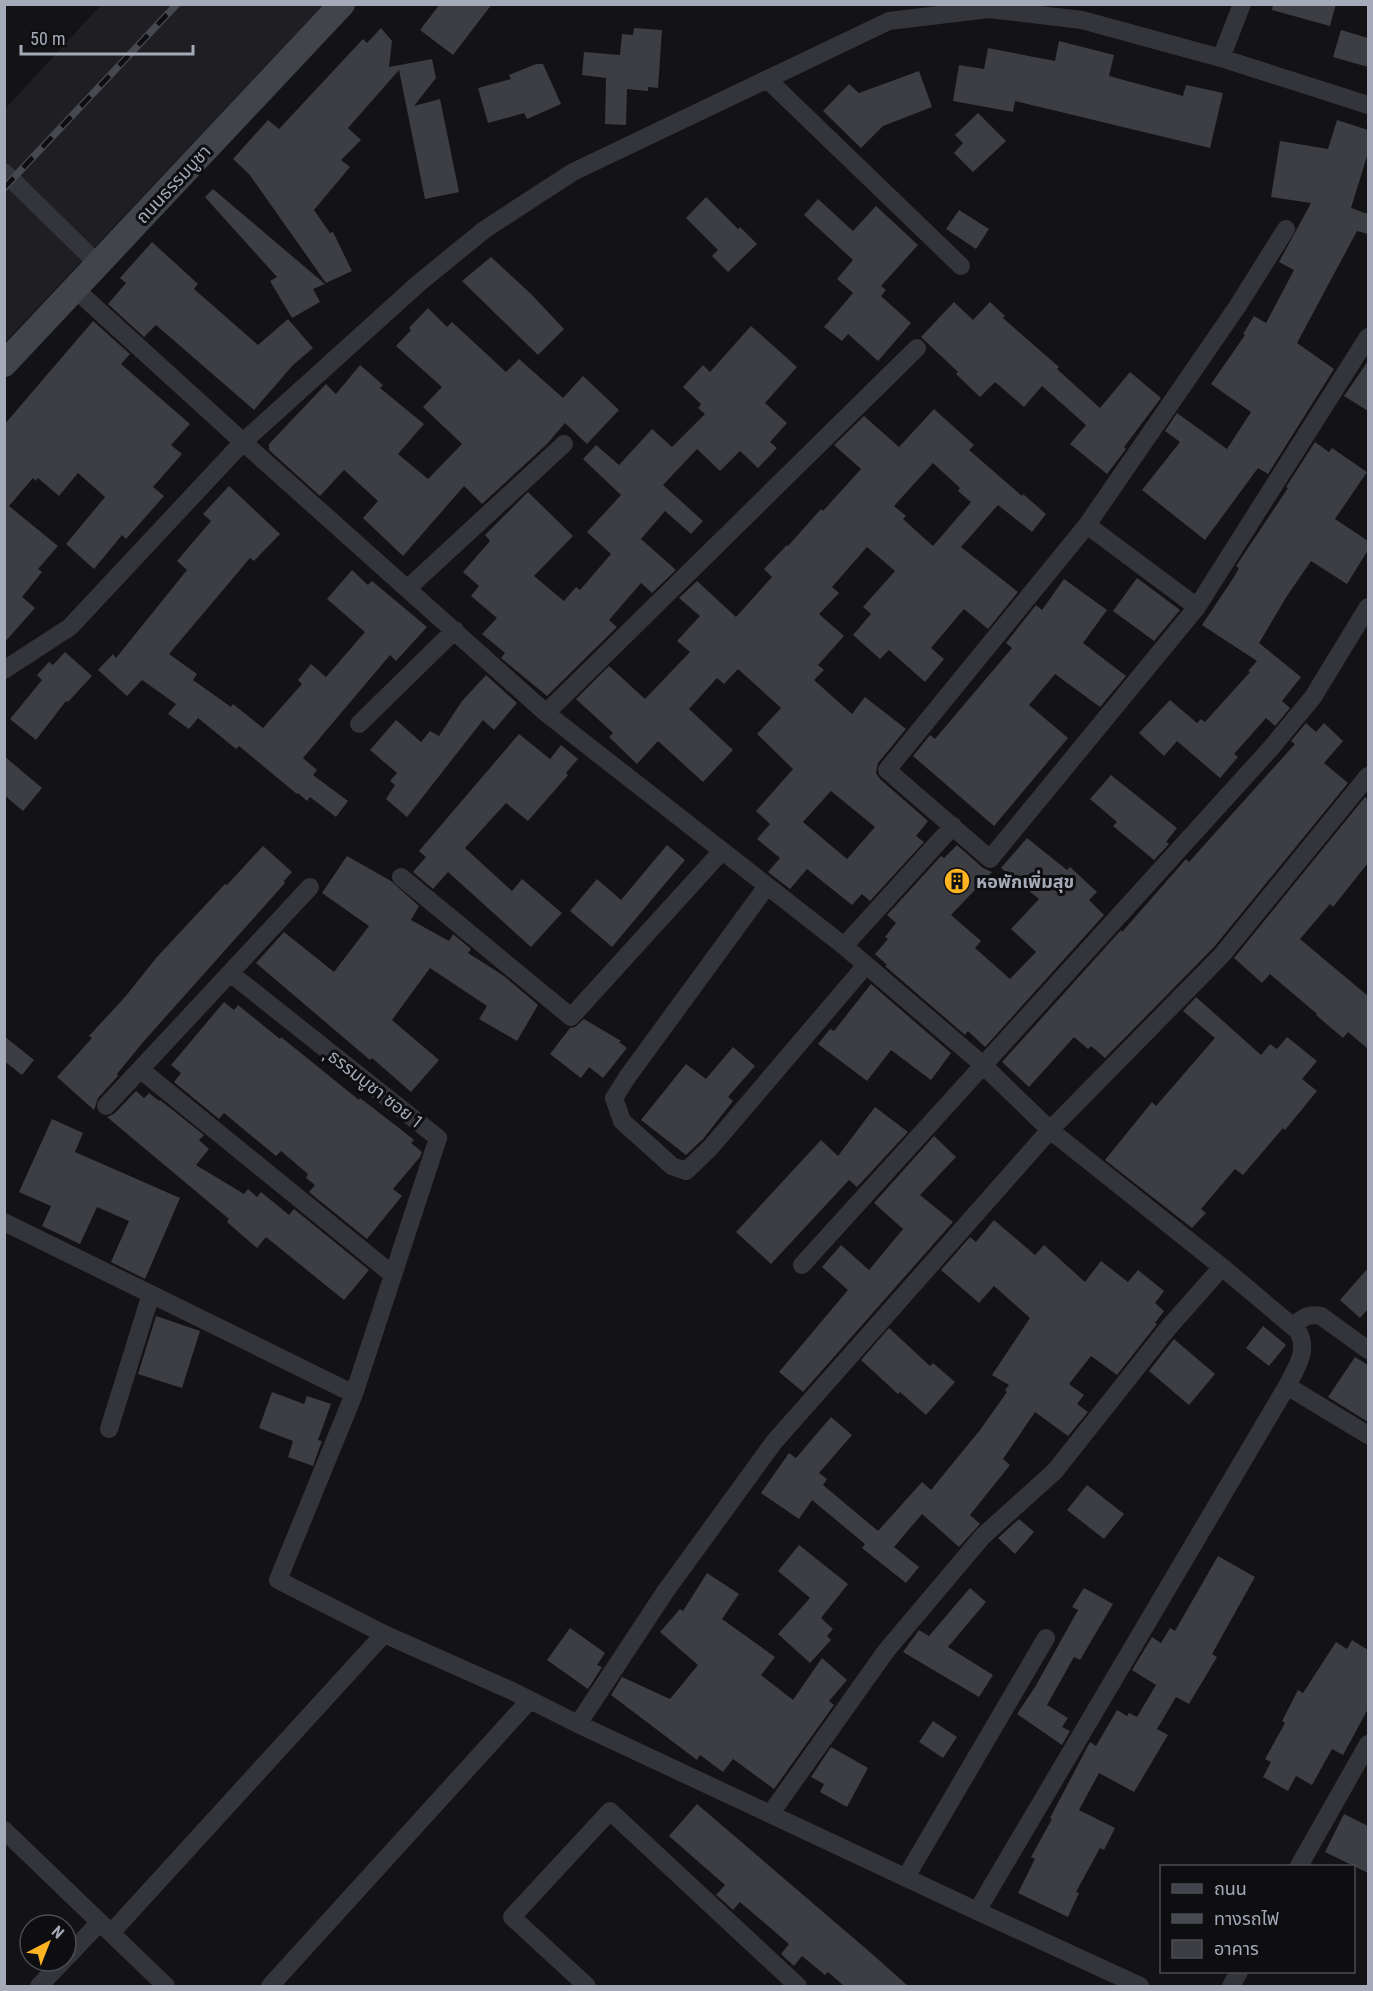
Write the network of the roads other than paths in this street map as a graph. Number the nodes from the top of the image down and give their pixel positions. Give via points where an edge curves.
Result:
1 (342, 4) edge
2 (1242, 4) edge
3 (1083, 12) edge
4 (891, 13) edge
5 (1221, 58) junction
6 (767, 79) junction
7 (1368, 105) edge
8 (4, 172) edge
9 (1286, 229) dead end
10 (98, 264) junction
11 (961, 266) dead end
12 (75, 289) junction
13 (1368, 337) edge
14 (917, 348) dead end
15 (4, 364) edge
16 (243, 442) junction
17 (564, 444) dead end
18 (1087, 525) junction
19 (408, 588) junction
20 (1197, 607) junction
21 (1368, 607) edge
22 (455, 630) junction
23 (4, 670) edge
24 (546, 713) junction
25 (359, 724) dead end
26 (1368, 776) edge
27 (953, 826) junction
28 (722, 851) junction
29 (401, 877) dead end
30 (767, 886) junction
31 (310, 887) dead end
32 (844, 946) junction
33 (866, 965) junction
34 (230, 974) junction
35 (983, 1065) junction
36 (141, 1070) junction
37 (106, 1106) dead end
38 (1050, 1130) junction
39 (4, 1222) edge
40 (802, 1265) dead end
41 (1222, 1266) junction
42 (393, 1275) junction
43 (151, 1294) junction
44 (1293, 1326) junction
45 (1368, 1350) edge
46 (1287, 1386) junction
47 (354, 1394) junction
48 (109, 1429) dead end
49 (1368, 1435) edge
50 (384, 1634) junction
51 (1046, 1638) dead end
52 (530, 1700) junction
53 (578, 1724) junction
54 (1368, 1744) edge
55 (771, 1813) junction
56 (4, 1830) edge
57 (1300, 1865) edge
58 (906, 1877) junction
59 (977, 1911) junction
60 (105, 1928) junction
61 (78, 1948) edge
62 (51, 1973) edge
63 (39, 1986) edge
64 (166, 1986) edge
65 (270, 1986) edge
66 (587, 1986) edge
67 (798, 1986) edge
68 (1140, 1986) edge

1 - 10 main road, ถนนธรรมบูชา
2 - 5 street
3 - 4 street via 989,9
3 - 5 street
4 - 6 street
5 - 7 street
6 - 11 street
6 - 16 street via 573,172 484,230 419,283
8 - 10 street
9 - 18 street
10 - 12 main road, ถนนธรรมบูชา
12 - 15 main road, ถนนธรรมบูชา
12 - 16 street
13 - 20 street
14 - 24 street
16 - 19 street
16 - 23 street via 70,627
17 - 19 street
18 - 20 street
18 - 27 street via 887,770
19 - 22 street
20 - 27 street via 990,858
21 - 35 street via 1313,697 1271,748
22 - 24 street
22 - 25 street
24 - 28 street
26 - 38 street via 1222,955
27 - 32 street
28 - 29 street via 570,1017
28 - 30 street
30 - 32 street
30 - 33 street via 614,1098 622,1121 672,1166 686,1171 711,1147
31 - 34 street
32 - 33 street
33 - 35 street
34 - 36 street
34 - 42 street, ุธรรมบูชา ซอย 1 via 438,1138
35 - 38 street
35 - 40 street
36 - 37 street
36 - 42 street
38 - 41 street
38 - 53 street via 774,1442 664,1592
39 - 43 street
41 - 44 street
41 - 55 street via 1055,1471 984,1536 886,1651
42 - 47 street, ุธรรมบูชา ซอย 1
43 - 47 street
43 - 48 street
44 - 45 street via 1305,1316 1322,1316
44 - 46 street via 1301,1337 1303,1356
46 - 49 street
46 - 59 street
47 - 50 street, ุธรรมบูชา ซอย 1 via 278,1580
50 - 52 street
50 - 60 street
51 - 58 street
52 - 53 street
52 - 65 street
53 - 55 street
54 - 57 street
55 - 58 street
56 - 60 street
58 - 59 street
59 - 68 street
60 - 61 street
60 - 64 street
62 - 63 street
66 - 67 street via 512,1917 610,1811

